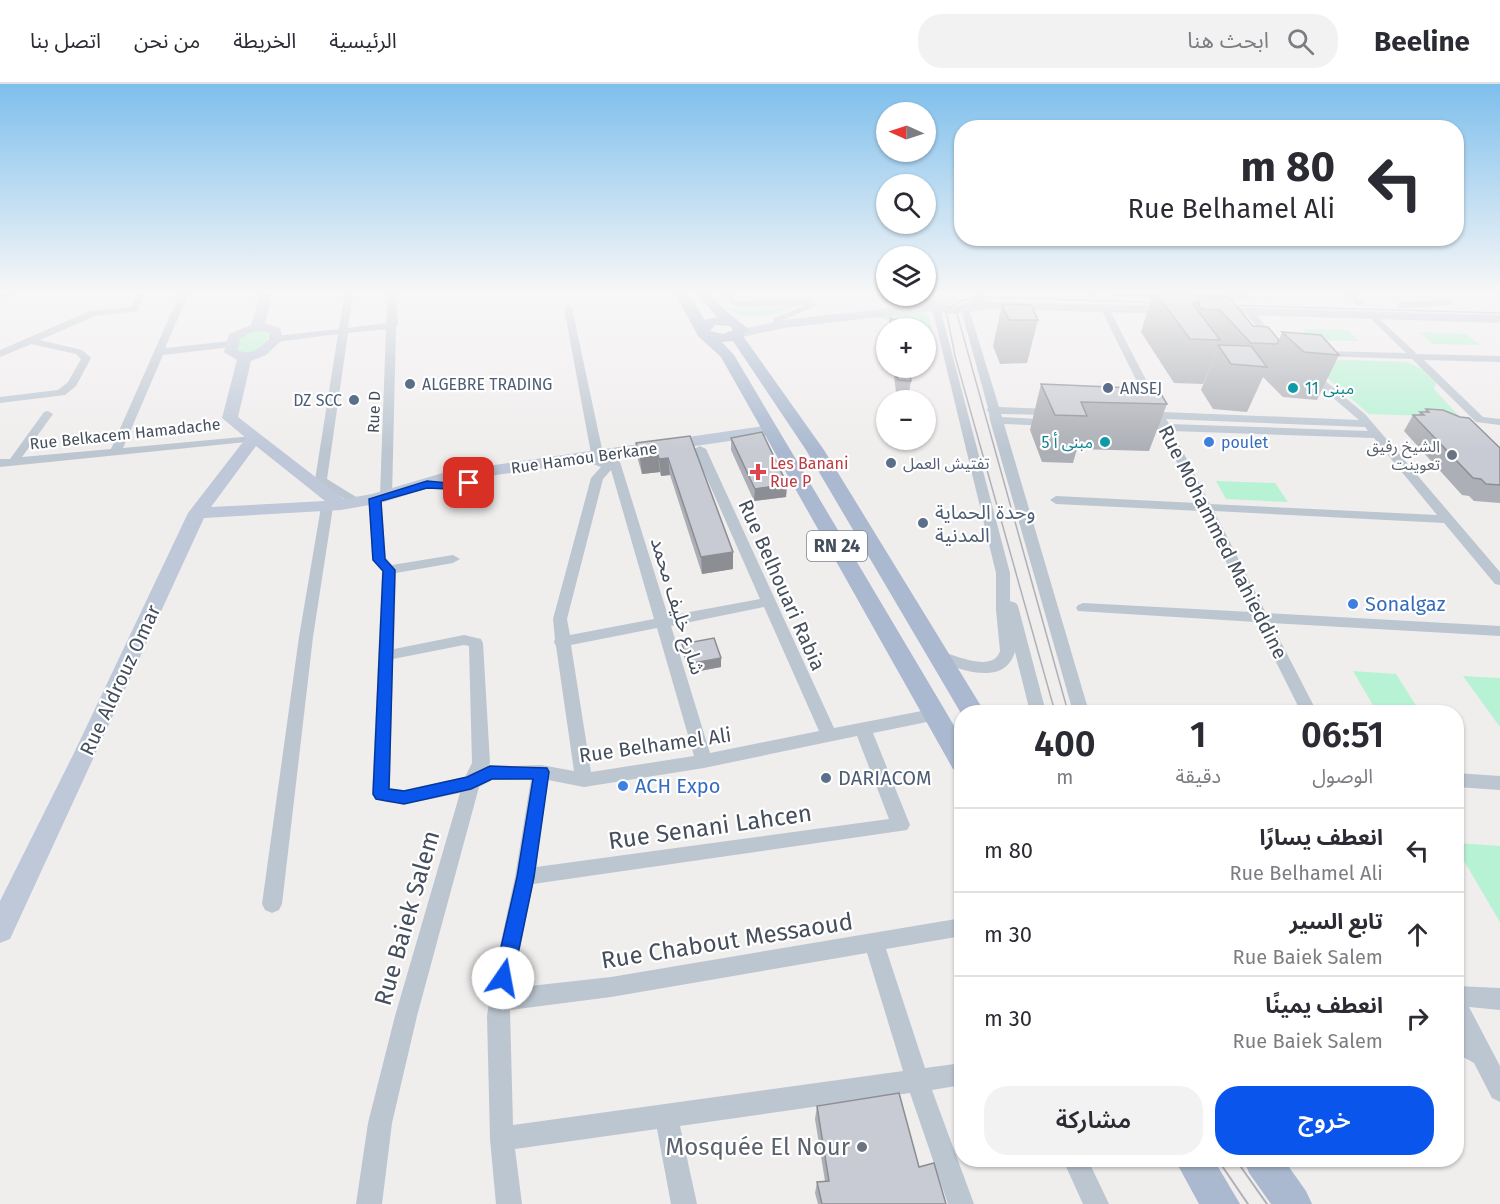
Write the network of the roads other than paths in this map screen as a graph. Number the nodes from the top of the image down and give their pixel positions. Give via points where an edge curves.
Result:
1 (21, 345) edge
2 (50, 345) edge
3 (163, 345) edge
4 (220, 345) edge
5 (231, 345) edge
6 (271, 345) edge
7 (340, 345) edge
8 (389, 345) edge
9 (577, 345) edge
10 (738, 345) edge
11 (741, 345) edge
12 (944, 345) edge
13 (977, 345) edge
14 (1123, 345) edge
15 (1281, 345) edge
16 (1402, 345) edge
17 (160, 352) junction
18 (0, 354) edge
19 (1308, 354) edge
20 (245, 357) junction
21 (1414, 357) junction
22 (1500, 359) edge
23 (0, 399) edge
24 (48, 414) dead end
25 (1135, 414) edge
26 (994, 415) junction
27 (1063, 417) edge
28 (230, 418) junction
29 (1162, 421) junction
30 (1500, 422) edge
31 (1368, 424) junction
32 (1142, 426) edge
33 (773, 433) junction
34 (1377, 435) junction
35 (253, 439) junction
36 (225, 440) junction
37 (700, 449) junction
38 (115, 452) junction
39 (605, 461) junction
40 (13, 462) junction
41 (0, 463) edge
42 (320, 484) junction
43 (1056, 500) dead end
44 (357, 502) junction
45 (1205, 507) junction
46 (197, 513) junction
47 (1448, 519) junction
48 (453, 559) dead end
49 (389, 570) junction
50 (1003, 573) junction
51 (1500, 581) edge
52 (767, 602) junction
53 (1083, 608) dead end
54 (1262, 618) junction
55 (662, 620) junction
56 (1500, 632) edge
57 (561, 642) junction
58 (388, 655) junction
59 (937, 655) junction
60 (901, 660) junction
61 (968, 705) edge
62 (1036, 705) edge
63 (1079, 705) edge
64 (1306, 705) edge
65 (932, 715) junction
66 (863, 730) junction
67 (830, 737) junction
68 (954, 749) edge
69 (704, 761) junction
70 (542, 772) junction
71 (584, 780) junction
72 (1464, 781) edge
73 (471, 783) junction
74 (1500, 783) edge
75 (525, 877) junction
76 (272, 904) dead end
77 (954, 928) edge
78 (0, 930) edge
79 (874, 943) junction
80 (1464, 997) edge
81 (1500, 999) edge
82 (501, 1000) junction
83 (1464, 1020) edge
84 (1464, 1045) edge
85 (1482, 1055) junction
86 (954, 1075) edge
87 (918, 1082) junction
88 (1500, 1090) edge
89 (666, 1117) junction
90 (502, 1139) junction
91 (1078, 1167) edge
92 (1197, 1167) edge
93 (1267, 1167) edge
94 (369, 1204) edge
95 (509, 1204) edge
96 (684, 1204) edge
97 (961, 1204) edge
98 (1096, 1204) edge
99 (1221, 1204) edge
100 (1293, 1204) edge

1 - 18 street
2 - 23 street via 79,352 86,358 72,384 61,393
3 - 17 street
4 - 17 street
5 - 20 main road via 231,352
6 - 20 main road via 265,352
7 - 42 street
8 - 44 street, Rue D
9 - 39 street, شارع خليف محمد
10 - 33 main road, RN 24
11 - 59 main road, RN 24 via 815,450
12 - 50 street
13 - 26 street
14 - 29 street, Rue Mohammed Mahieddine
15 - 31 street
16 - 21 street
17 - 38 street
19 - 21 street
20 - 28 main road
21 - 22 street
21 - 30 street via 1482,421
24 - 40 street
25 - 29 street
26 - 27 street
26 - 63 street
28 - 35 main road
28 - 36 street
29 - 31 street
29 - 32 street
29 - 34 street
29 - 45 street, Rue Mohammed Mahieddine
31 - 34 street
33 - 37 main road, Rue Hamou Berkane
33 - 39 main road, Rue Hamou Berkane
33 - 60 main road, RN 24
34 - 47 street
35 - 36 street, Rue Belkacem Hamadache
35 - 42 main road
35 - 46 main road, Rue Aldrouz Omar
36 - 38 street, Rue Belkacem Hamadache
37 - 39 main road, Rue Hamou Berkane
37 - 52 street, Rue Belhouari Rabia
38 - 40 street, Rue Belkacem Hamadache
39 - 44 main road, Rue Hamou Berkane via 448,486 427,484
39 - 55 street, شارع خليف محمد
39 - 57 street via 597,478 560,619
40 - 41 street, Rue Belkacem Hamadache
42 - 44 main road
43 - 45 street
44 - 46 main road, Rue Hamou Berkane
44 - 49 street via 379,560
44 - 76 street via 305,649
45 - 47 street
45 - 54 street, Rue Mohammed Mahieddine
46 - 78 main road, Rue Aldrouz Omar via 86,755
47 - 51 street
48 - 49 street
49 - 58 street
50 - 59 street via 1008,651 1005,660 996,667 980,668
50 - 62 street
52 - 55 street
52 - 67 street, Rue Belhouari Rabia
53 - 54 street
54 - 56 street
54 - 64 street, Rue Mohammed Mahieddine
55 - 57 street
55 - 69 street, شارع خليف محمد
57 - 71 street
58 - 73 street via 381,794 404,797
58 - 73 street via 464,640 476,643 481,763
59 - 60 main road
59 - 61 main road, RN 24
60 - 65 main road, RN 24
65 - 66 street, Rue Belhamel Ali
65 - 68 main road, RN 24
66 - 67 street, Rue Belhamel Ali
66 - 75 street, Rue Senani Lahcen via 901,825
67 - 69 street, Rue Belhamel Ali
69 - 71 street, Rue Belhamel Ali
70 - 71 street, Rue Belhamel Ali
70 - 73 street, Rue Belhamel Ali via 490,773
70 - 75 street
72 - 74 street
73 - 94 street, Rue Baiek Salem via 380,1123
75 - 82 street
77 - 79 street, Rue Chabout Messaoud
79 - 82 street, Rue Chabout Messaoud via 611,987
79 - 87 street
80 - 81 street
82 - 90 street via 498,1016
83 - 85 street
84 - 85 street
85 - 88 street
86 - 87 street
87 - 89 street
87 - 97 street
89 - 90 street via 635,1118
89 - 96 street
90 - 95 street
91 - 98 street
92 - 99 main road
93 - 100 main road

